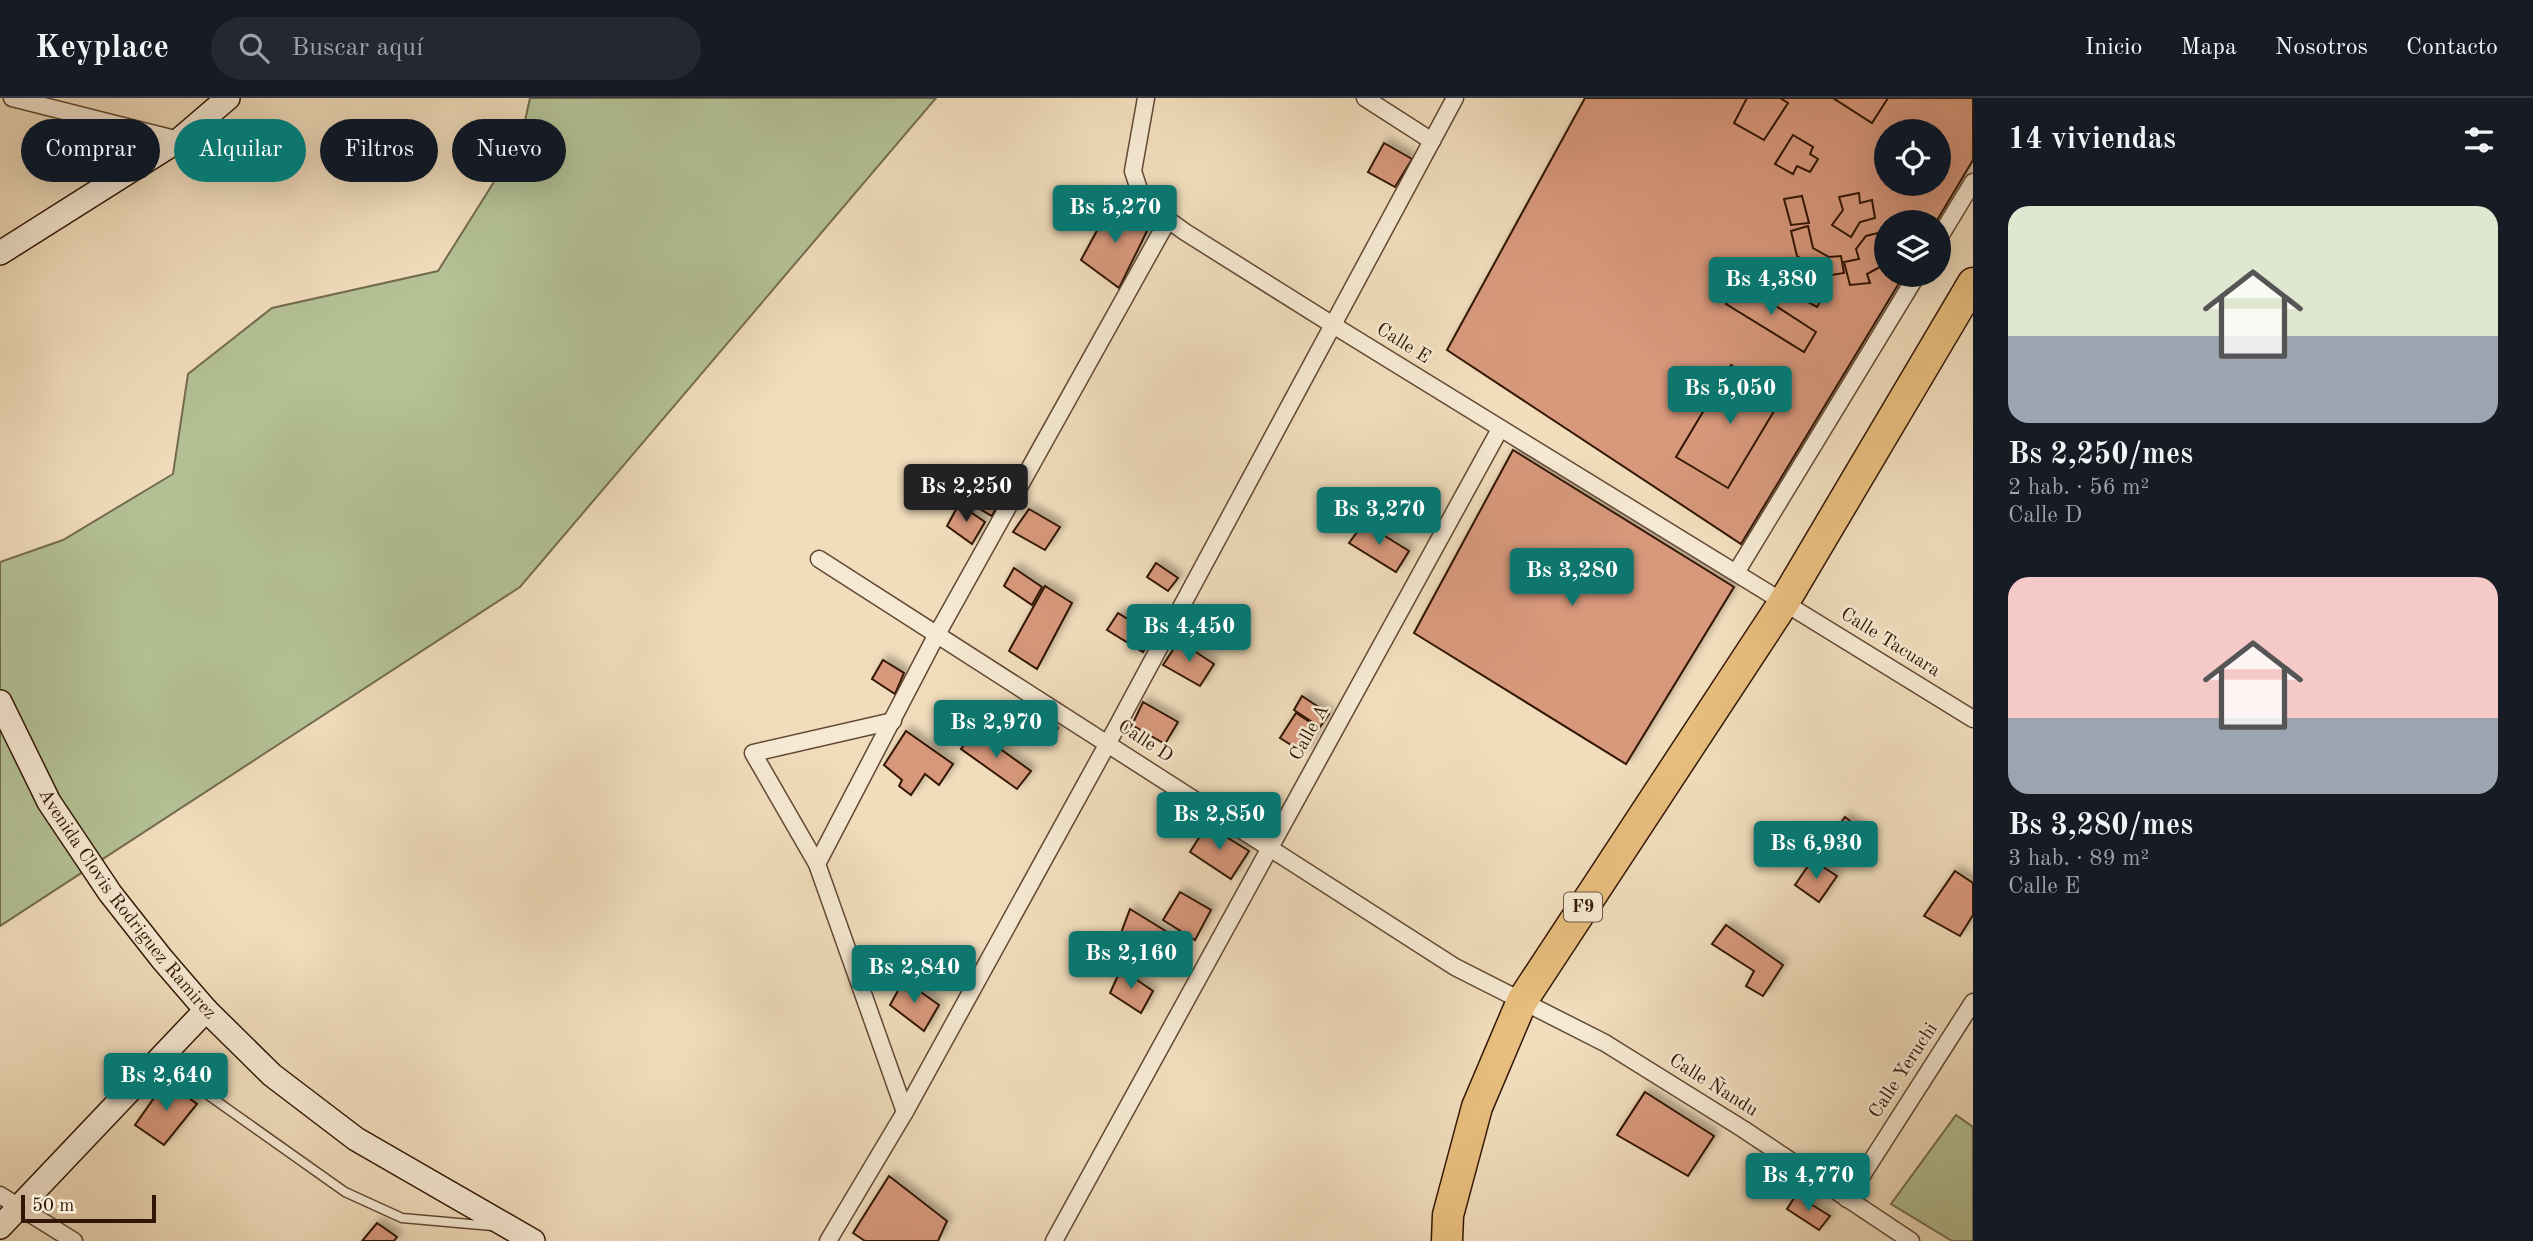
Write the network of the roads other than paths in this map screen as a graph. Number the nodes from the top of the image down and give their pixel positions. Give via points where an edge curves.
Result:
1 (12, 98) edge
2 (228, 98) edge
3 (1146, 98) edge
4 (1365, 98) edge
5 (1455, 98) edge
6 (204, 119) edge
7 (174, 139) edge
8 (1432, 141) junction
9 (174, 143) edge
10 (1973, 182) edge
11 (1951, 218) edge
12 (1168, 220) junction
13 (0, 253) edge
14 (1973, 283) edge
15 (1910, 287) edge
16 (1333, 325) junction
17 (1500, 429) junction
18 (819, 559) dead end
19 (1737, 571) junction
20 (1784, 602) junction
21 (936, 636) junction
22 (0, 702) edge
23 (1973, 719) edge
24 (893, 721) junction
25 (1108, 743) junction
26 (1272, 849) junction
27 (817, 864) junction
28 (1522, 1001) junction
29 (1973, 1002) edge
30 (206, 1010) junction
31 (158, 1060) junction
32 (905, 1112) junction
33 (1847, 1199) junction
34 (9, 1201) edge
35 (0, 1227) edge
36 (508, 1234) edge
37 (74, 1241) edge
38 (533, 1241) edge
39 (828, 1241) edge
40 (1054, 1241) edge
41 (1447, 1241) edge
42 (1911, 1241) edge

1 - 7 street
2 - 6 main road
3 - 12 street, Calle E via 1133,171 1143,202
4 - 8 street
5 - 8 street
8 - 16 street
9 - 13 main road
10 - 11 street
12 - 16 street, Calle E
12 - 21 street
14 - 20 highway, F9
15 - 19 street
16 - 17 street, Calle E
16 - 25 street
17 - 19 street, Calle E
17 - 26 street, Calle A
18 - 21 street, Calle D
19 - 20 street, Calle Tacuara
20 - 23 street, Calle Tacuara
20 - 28 highway, F9
21 - 24 street
21 - 25 street, Calle D
22 - 30 main road, Avenida Clovis Rodriguez Ramirez via 49,802 110,894
24 - 27 street
24 - 27 street via 753,753
25 - 26 street, Calle D
25 - 32 street
26 - 28 street, Calle D via 1454,967
26 - 40 street, Calle A
27 - 32 street
28 - 33 street, Calle Ñandu via 1605,1043
28 - 41 highway, F9 via 1477,1107 1448,1215
29 - 33 street, Calle Yeruchi
30 - 31 main road
30 - 36 main road, Avenida Clovis Rodriguez Ramirez via 272,1075 356,1139
31 - 34 main road
31 - 36 lane via 345,1192 402,1217
32 - 39 street
33 - 42 street, Calle Ñandu
34 - 35 main road
34 - 37 street
36 - 38 main road, Avenida Clovis Rodriguez Ramirez

